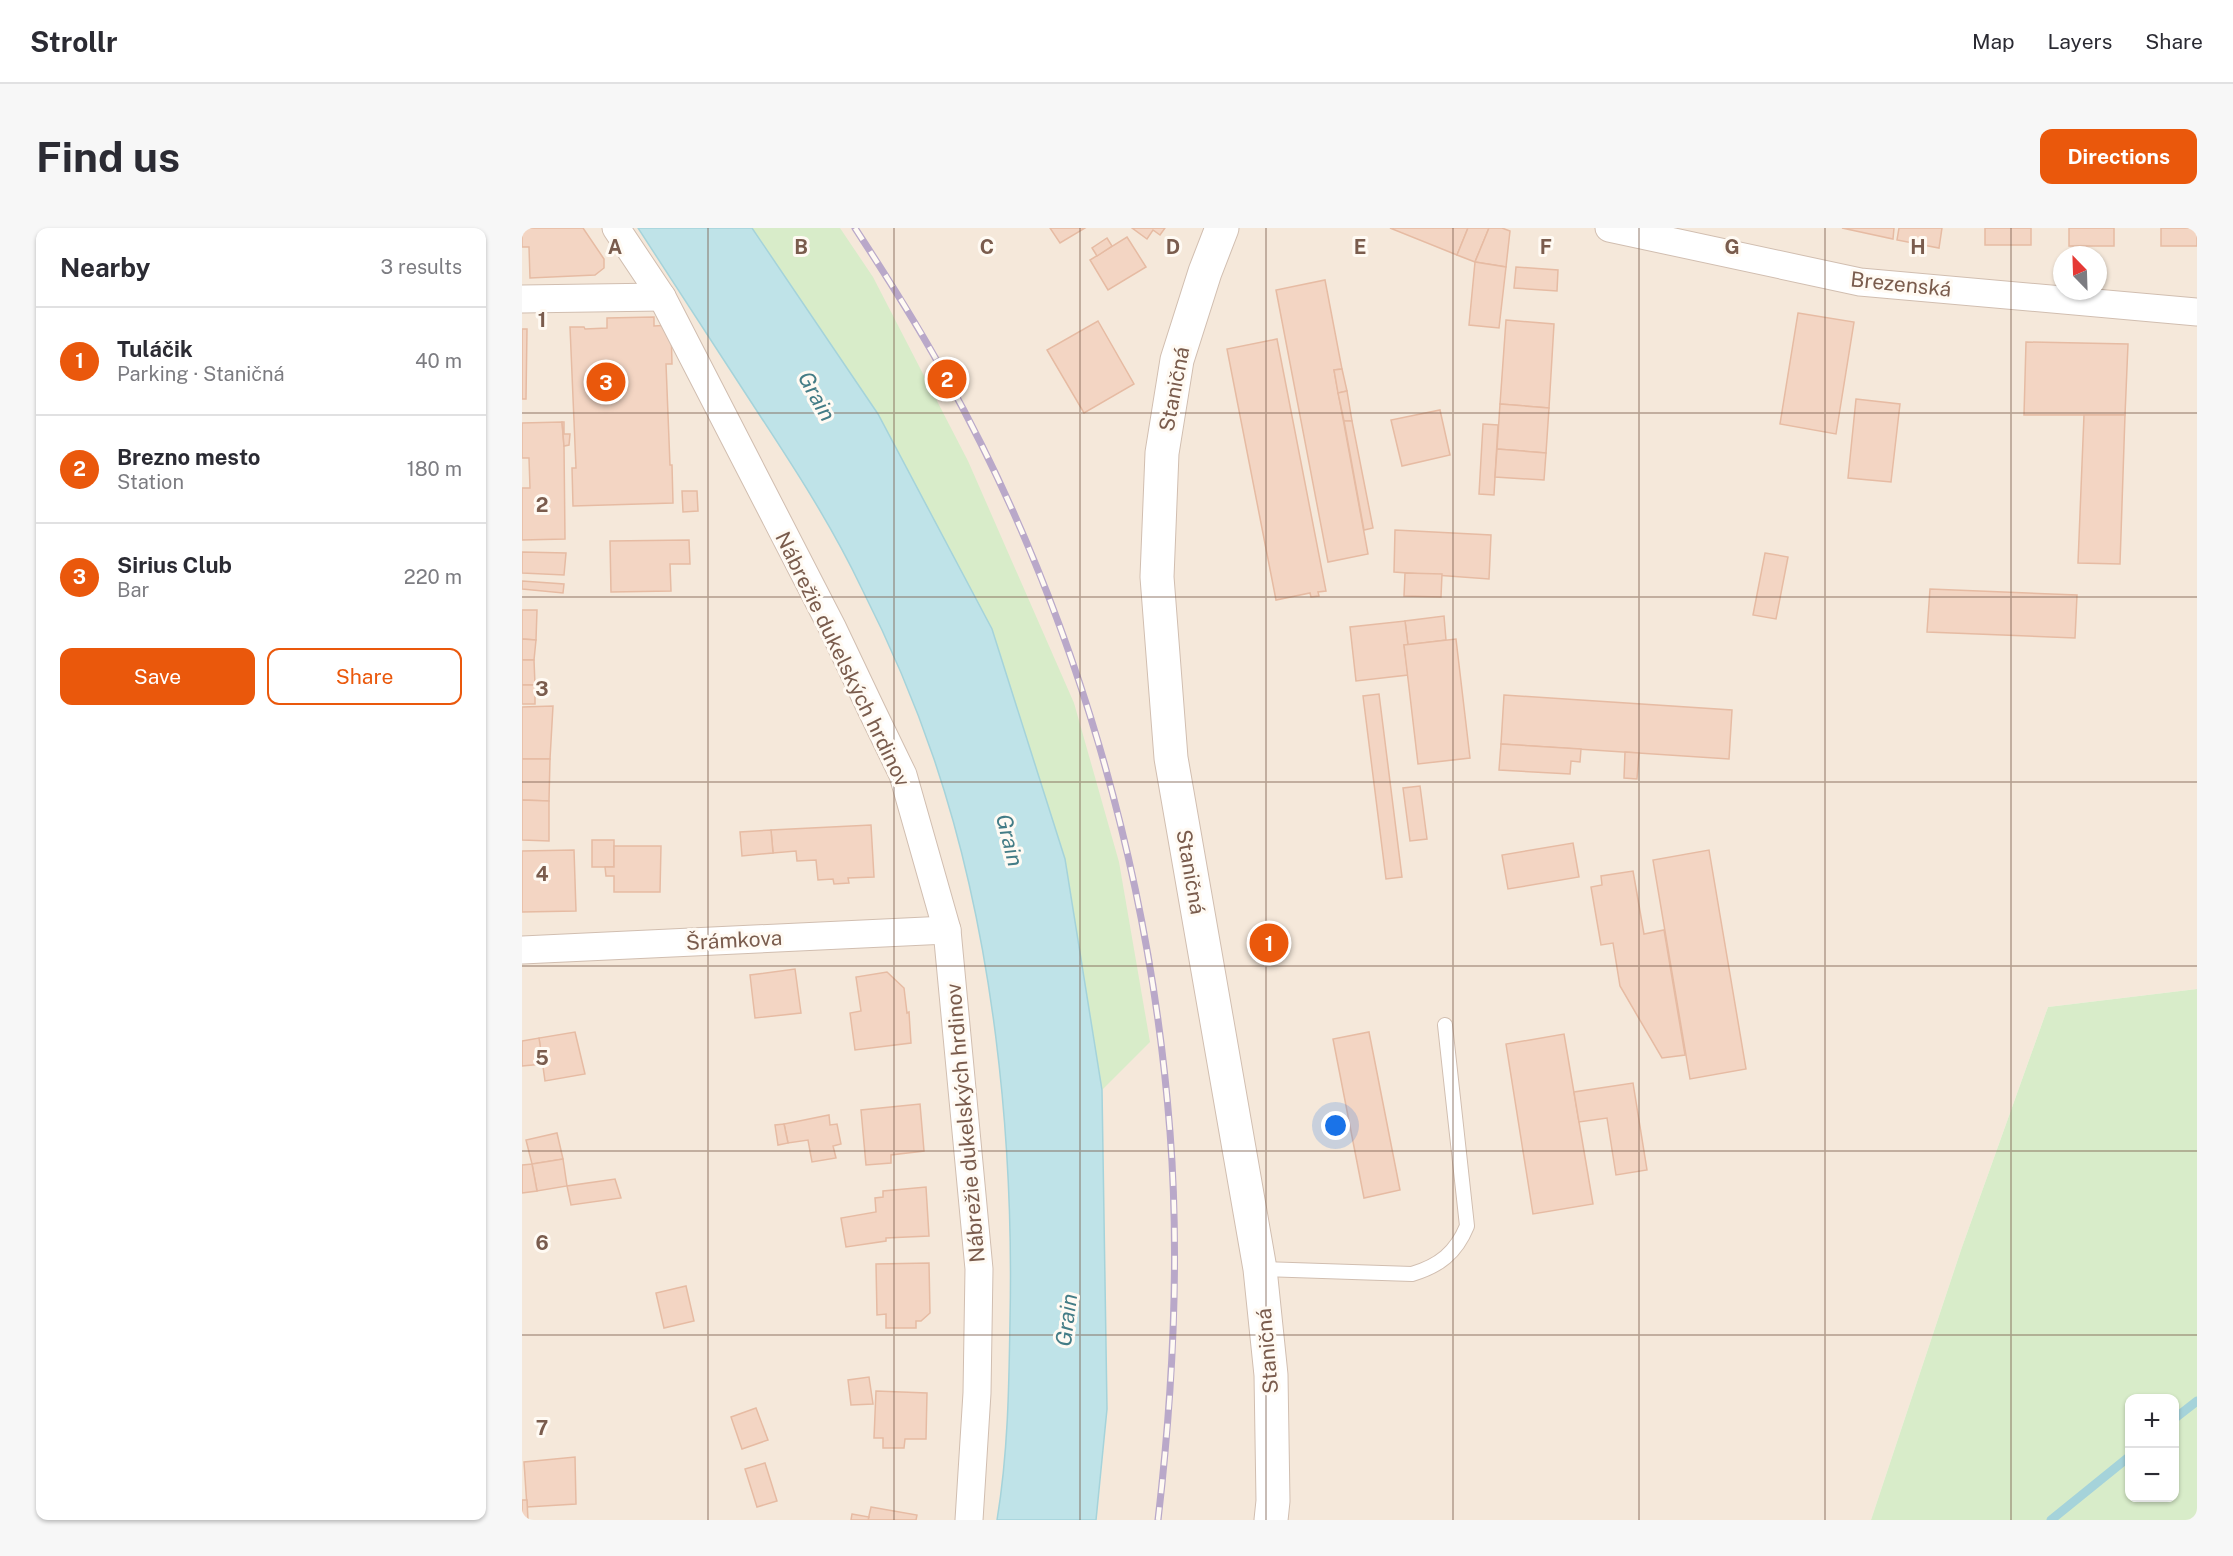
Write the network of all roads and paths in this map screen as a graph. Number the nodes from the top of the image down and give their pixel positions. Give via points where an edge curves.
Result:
1 (616, 228) edge
2 (1222, 228) edge
3 (1609, 228) edge
4 (662, 297) junction
5 (522, 299) edge
6 (2197, 312) edge
7 (947, 930) junction
8 (522, 950) edge
9 (1445, 1025) dead end
10 (1260, 1269) junction
11 (969, 1520) edge
12 (1271, 1520) edge

1 - 4 street, Nábrežie dukelských hrdinov
2 - 10 street, Staničná via 1177,360 1162,453 1157,577 1171,758
3 - 6 street, Brezenská via 1860,282
4 - 5 street
4 - 7 street, Nábrežie dukelských hrdinov via 833,629 903,775
7 - 8 street, Šrámkova
7 - 11 street, Nábrežie dukelských hrdinov via 979,1269
9 - 10 lane via 1467,1226 1461,1241 1431,1268 1412,1275
10 - 12 street, Staničná via 1271,1375

